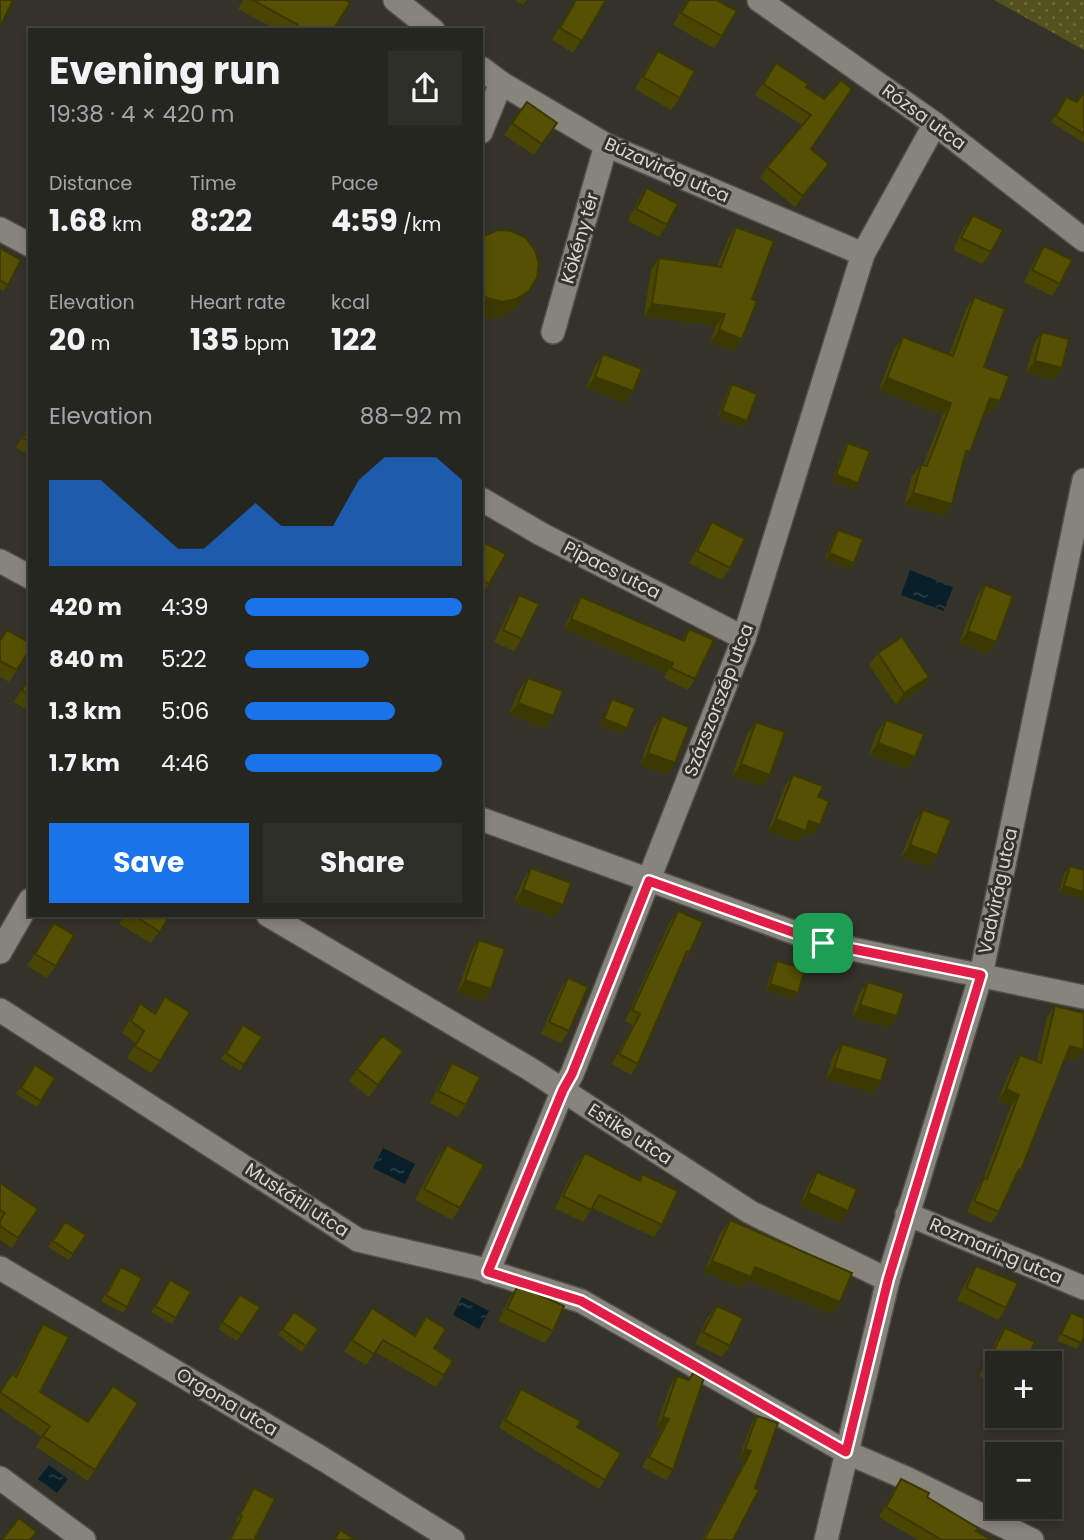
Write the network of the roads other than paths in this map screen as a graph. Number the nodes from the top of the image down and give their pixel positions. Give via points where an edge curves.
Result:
1 (395, 0) edge
2 (759, 0) edge
3 (430, 28) edge
4 (483, 70) edge
5 (501, 83) junction
6 (935, 124) junction
7 (483, 127) edge
8 (607, 145) junction
9 (0, 229) edge
10 (1084, 240) edge
11 (28, 244) edge
12 (863, 254) junction
13 (553, 331) dead end
14 (1084, 480) edge
15 (483, 500) edge
16 (1080, 513) edge
17 (0, 561) edge
18 (28, 576) edge
19 (744, 638) junction
20 (483, 820) edge
21 (649, 881) junction
22 (28, 903) edge
23 (271, 917) edge
24 (0, 952) edge
25 (981, 975) junction
26 (1084, 997) edge
27 (0, 1010) edge
28 (563, 1090) junction
29 (907, 1214) junction
30 (0, 1268) edge
31 (488, 1272) junction
32 (888, 1280) junction
33 (1084, 1288) edge
34 (846, 1452) junction
35 (0, 1478) edge
36 (84, 1540) edge
37 (453, 1540) edge
38 (826, 1540) edge
39 (1032, 1540) edge

1 - 3 street
2 - 6 street, Rózsa utca
4 - 5 street, Búzavirág utca
5 - 7 street
5 - 8 street, Búzavirág utca
6 - 10 street, Rózsa utca
6 - 12 street, Százszorszép utca
8 - 12 street, Búzavirág utca
8 - 13 street, Kökény tér
9 - 11 street
12 - 19 street, Százszorszép utca
14 - 16 street, Vadvirág utca
15 - 19 street, Pipacs utca
16 - 25 street, Vadvirág utca
17 - 18 street
19 - 21 street, Százszorszép utca
20 - 21 street
21 - 25 street via 823,943
21 - 28 street, Százszorszép utca
22 - 24 street
23 - 28 street, Estike utca
25 - 26 street
25 - 29 street, Vadvirág utca
27 - 31 street, Muskátli utca via 358,1240
28 - 31 street, Százszorszép utca
28 - 32 street, Estike utca via 750,1212
29 - 32 street, Vadvirág utca
29 - 33 street, Rozmaring utca
30 - 37 street, Orgona utca
31 - 34 street, Muskátli utca via 581,1301
32 - 34 street, Vadvirág utca
34 - 38 street, Vadvirág utca
34 - 39 street, Muskátli utca
35 - 36 street

